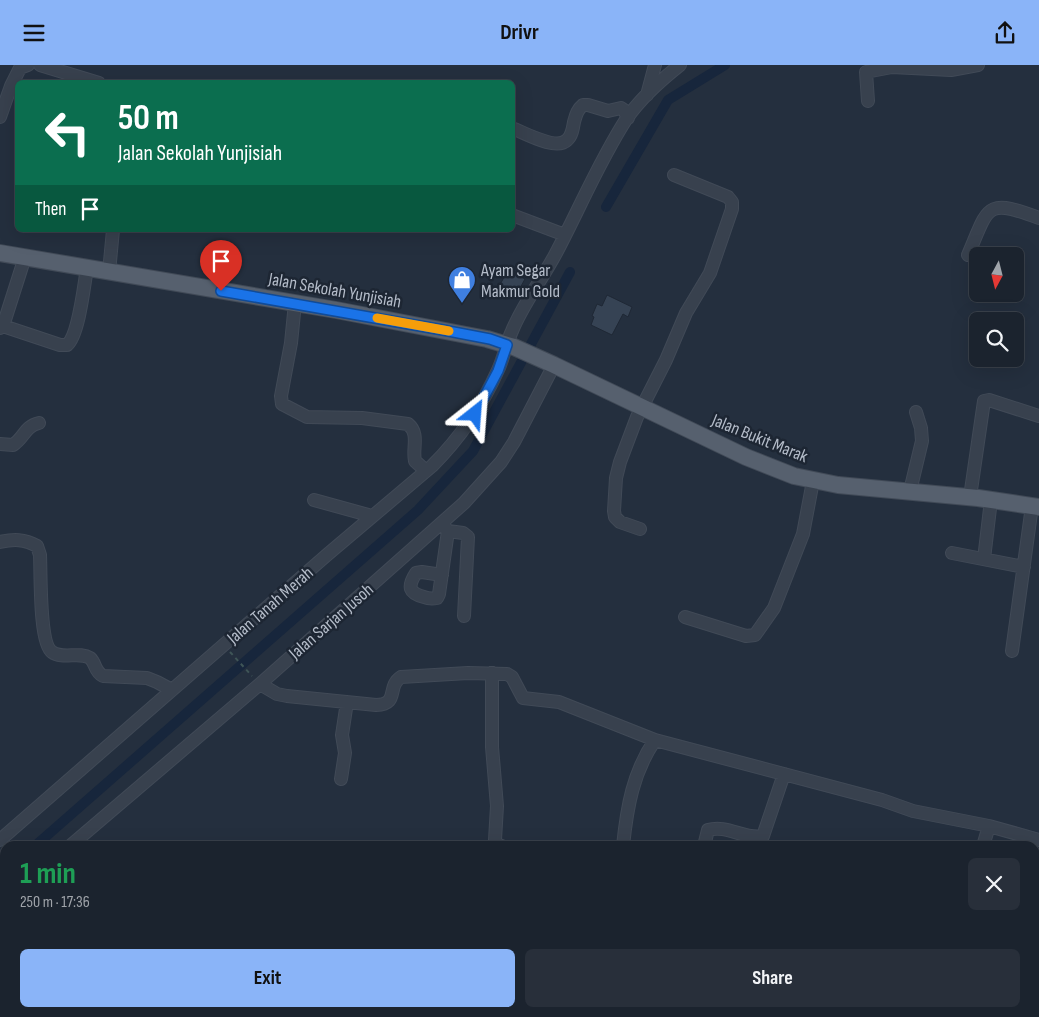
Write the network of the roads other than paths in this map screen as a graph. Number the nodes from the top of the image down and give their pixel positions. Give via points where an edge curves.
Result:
1 (40, 65) edge
2 (655, 65) edge
3 (680, 65) edge
4 (978, 65) edge
5 (23, 66) edge
6 (89, 80) edge
7 (6, 83) edge
8 (647, 95) junction
9 (868, 101) dead end
10 (0, 117) edge
11 (628, 118) junction
12 (515, 129) edge
13 (674, 175) dead end
14 (515, 216) edge
15 (1039, 218) edge
16 (113, 232) edge
17 (565, 235) junction
18 (0, 253) edge
19 (968, 255) dead end
20 (25, 257) junction
21 (87, 268) junction
22 (109, 272) junction
23 (295, 303) junction
24 (2, 327) edge
25 (511, 346) junction
26 (550, 363) junction
27 (642, 407) junction
28 (916, 412) dead end
29 (1039, 416) edge
30 (39, 423) dead end
31 (0, 445) edge
32 (426, 471) junction
33 (813, 481) junction
34 (910, 491) junction
35 (970, 497) junction
36 (314, 500) dead end
37 (991, 500) junction
38 (1036, 507) edge
39 (372, 516) junction
40 (445, 527) junction
41 (640, 529) dead end
42 (0, 542) edge
43 (952, 553) dead end
44 (984, 559) junction
45 (1024, 567) junction
46 (442, 575) dead end
47 (464, 616) dead end
48 (685, 617) dead end
49 (1012, 651) dead end
50 (492, 673) junction
51 (256, 680) junction
52 (172, 690) junction
53 (347, 702) junction
54 (656, 739) junction
55 (784, 774) junction
56 (341, 779) dead end
57 (989, 827) junction
58 (0, 840) edge
59 (1039, 840) edge
60 (77, 841) edge
61 (496, 841) edge
62 (624, 841) edge
63 (705, 841) edge
64 (985, 841) edge

1 - 6 street
2 - 8 street
3 - 8 street, Jalan Tanah Merah
4 - 9 street via 951,70 892,67 866,72
5 - 7 street
7 - 10 street
8 - 11 street, Jalan Tanah Merah
11 - 12 street via 620,108 608,111 583,105 577,112 569,139 558,144
11 - 17 street, Jalan Tanah Merah
13 - 27 street via 728,197 732,209 710,273 686,313
14 - 17 street
15 - 19 street via 1012,208 991,210 985,215
16 - 22 street
17 - 25 street, Jalan Tanah Merah via 520,314
18 - 20 main road, Jalan Sekolah Yunjisiah
20 - 21 main road, Jalan Sekolah Yunjisiah
20 - 24 street
21 - 22 main road, Jalan Sekolah Yunjisiah
21 - 24 street via 78,319 67,345
22 - 23 main road, Jalan Sekolah Yunjisiah
23 - 25 main road, Jalan Sekolah Yunjisiah via 451,331
23 - 32 street via 282,403 307,417 362,418 408,424 413,428 416,441 415,461
25 - 26 main road, Jalan Bukit Marak
25 - 32 street, Jalan Tanah Merah via 475,414 446,453
26 - 27 main road, Jalan Bukit Marak
26 - 40 street, Jalan Sarjan Jusoh via 525,423 502,461
27 - 33 main road, Jalan Bukit Marak via 769,468
27 - 41 street via 620,462 614,511 620,521
28 - 34 street via 922,441
29 - 35 street via 989,399 984,401
30 - 31 street via 28,427 13,445
32 - 39 street, Jalan Tanah Merah
33 - 34 main road, Jalan Bukit Marak
33 - 48 street via 803,535 774,608 757,632 746,636
34 - 35 main road, Jalan Bukit Marak
35 - 37 main road, Jalan Bukit Marak
36 - 39 street
37 - 38 main road, Jalan Bukit Marak
37 - 44 street
38 - 45 street
39 - 52 street, Jalan Tanah Merah
40 - 46 street
40 - 47 street via 468,537
40 - 51 street, Jalan Sarjan Jusoh
42 - 52 street via 26,540 37,546 48,649 61,655 85,656 103,676 147,678
43 - 44 street
44 - 45 street
45 - 49 street
50 - 53 street via 401,677 384,705
50 - 54 street via 512,677 523,698 560,702
50 - 61 street
51 - 53 street via 278,694
51 - 60 street, Jalan Sarjan Jusoh
52 - 58 street, Jalan Tanah Merah
53 - 56 street
54 - 55 street
54 - 62 street via 644,755 634,785
55 - 57 street via 913,811
55 - 63 street via 763,836 755,838 714,829 708,831
57 - 59 street
57 - 64 street

